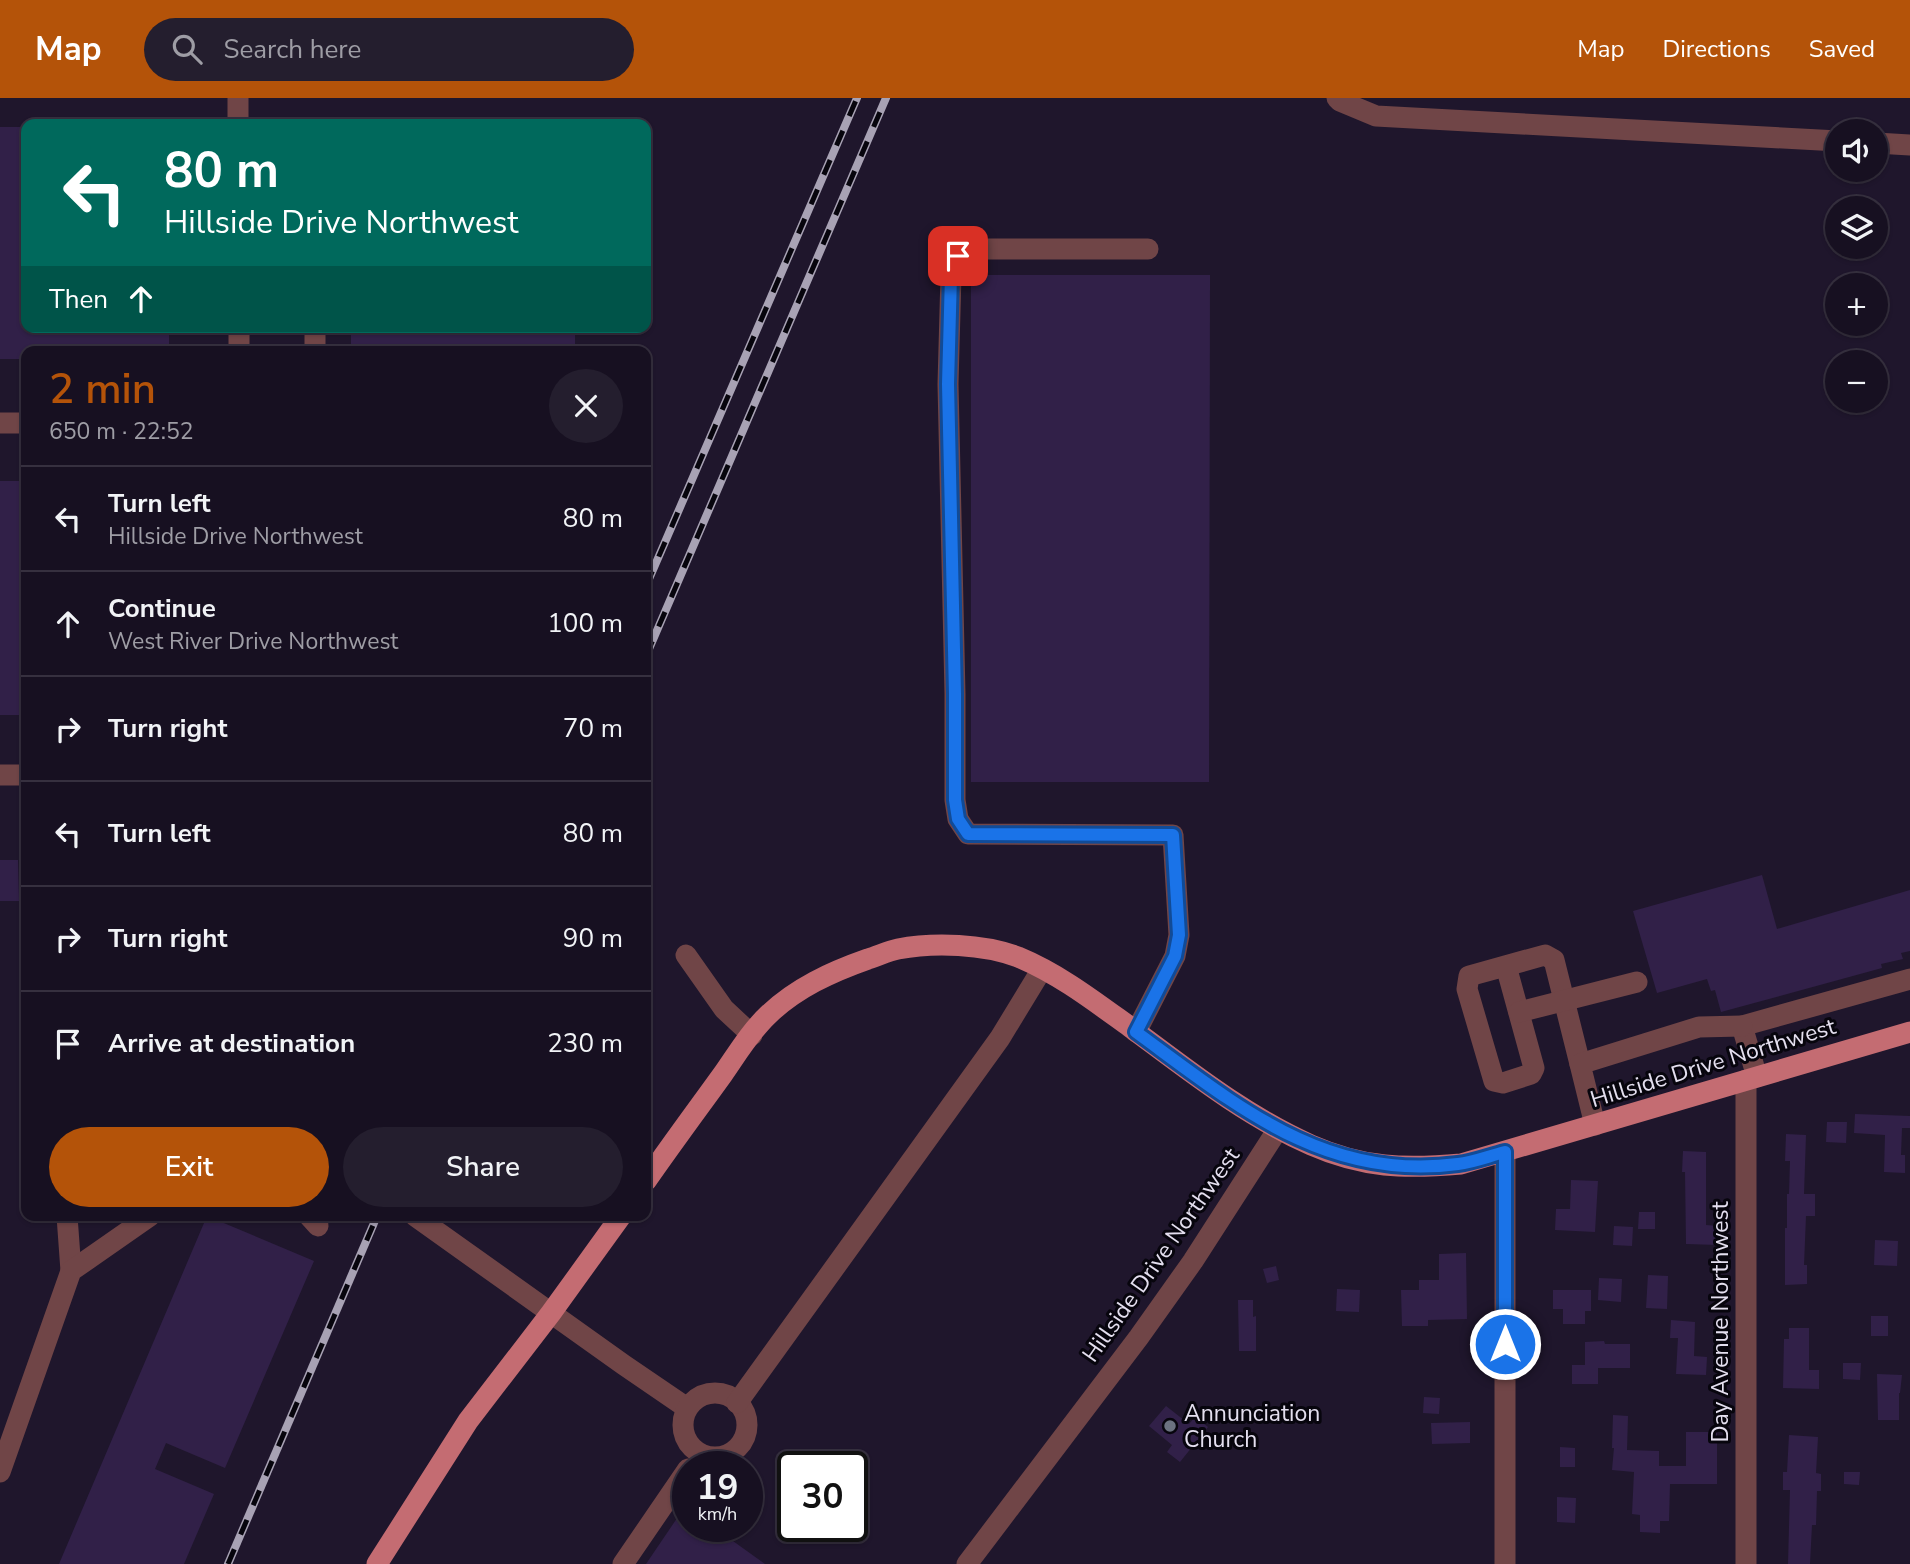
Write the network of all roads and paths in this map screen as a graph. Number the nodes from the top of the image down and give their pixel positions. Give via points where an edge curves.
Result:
1 (238, 98) edge
2 (1336, 98) edge
3 (238, 119) edge
4 (1825, 140) edge
5 (1888, 144) edge
6 (1910, 145) edge
7 (1148, 249) dead end
8 (0, 423) edge
9 (21, 423) edge
10 (0, 775) edge
11 (21, 775) edge
12 (686, 955) dead end
13 (1506, 966) junction
14 (1042, 970) junction
15 (1910, 979) edge
16 (1637, 982) dead end
17 (1564, 1000) junction
18 (1519, 1012) junction
19 (1742, 1026) junction
20 (1136, 1032) junction
21 (1910, 1032) edge
22 (752, 1034) junction
23 (1580, 1064) junction
24 (1752, 1079) junction
25 (1595, 1125) junction
26 (1278, 1129) junction
27 (1505, 1152) junction
28 (651, 1174) edge
29 (67, 1221) edge
30 (143, 1221) edge
31 (422, 1221) edge
32 (617, 1221) edge
33 (71, 1271) junction
34 (551, 1313) junction
35 (737, 1403) junction
36 (687, 1408) junction
37 (692, 1451) edge
38 (734, 1451) edge
39 (0, 1472) edge
40 (672, 1492) edge
41 (377, 1564) edge
42 (623, 1564) edge
43 (967, 1564) edge
44 (1505, 1564) edge
45 (1746, 1564) edge

1 - 3 street
2 - 4 street via 1376,116
5 - 6 street
7 - 20 street via 969,248 958,256 951,275 948,384 958,819 968,834 1173,835 1179,935 1175,956
8 - 9 street
10 - 11 street
12 - 22 street via 724,1009
13 - 17 street via 1545,955 1553,960
13 - 18 street
13 - 18 street via 1469,976 1467,989 1494,1081 1503,1083 1531,1074 1534,1068
14 - 20 main road
14 - 22 main road via 989,949 926,945 896,950 797,990
14 - 35 street via 1000,1038
15 - 19 street
16 - 17 street
17 - 18 street
17 - 23 street
19 - 23 street via 1699,1027
19 - 24 street, Day Avenue Northwest
20 - 26 main road
21 - 24 main road, Hillside Drive Northwest
22 - 28 main road
23 - 25 street
24 - 25 main road, Hillside Drive Northwest
24 - 45 street, Day Avenue Northwest
25 - 27 main road, Hillside Drive Northwest
26 - 27 main road, Hillside Drive Northwest via 1344,1157 1393,1167 1461,1164
26 - 43 street, Hillside Drive Northwest via 1139,1338
27 - 44 street
29 - 33 street
30 - 33 street
31 - 34 street
32 - 34 main road
33 - 39 street
34 - 36 street
34 - 41 main road via 468,1421
35 - 36 street via 711,1393
35 - 38 street via 747,1429
36 - 37 street via 683,1433
40 - 42 street

